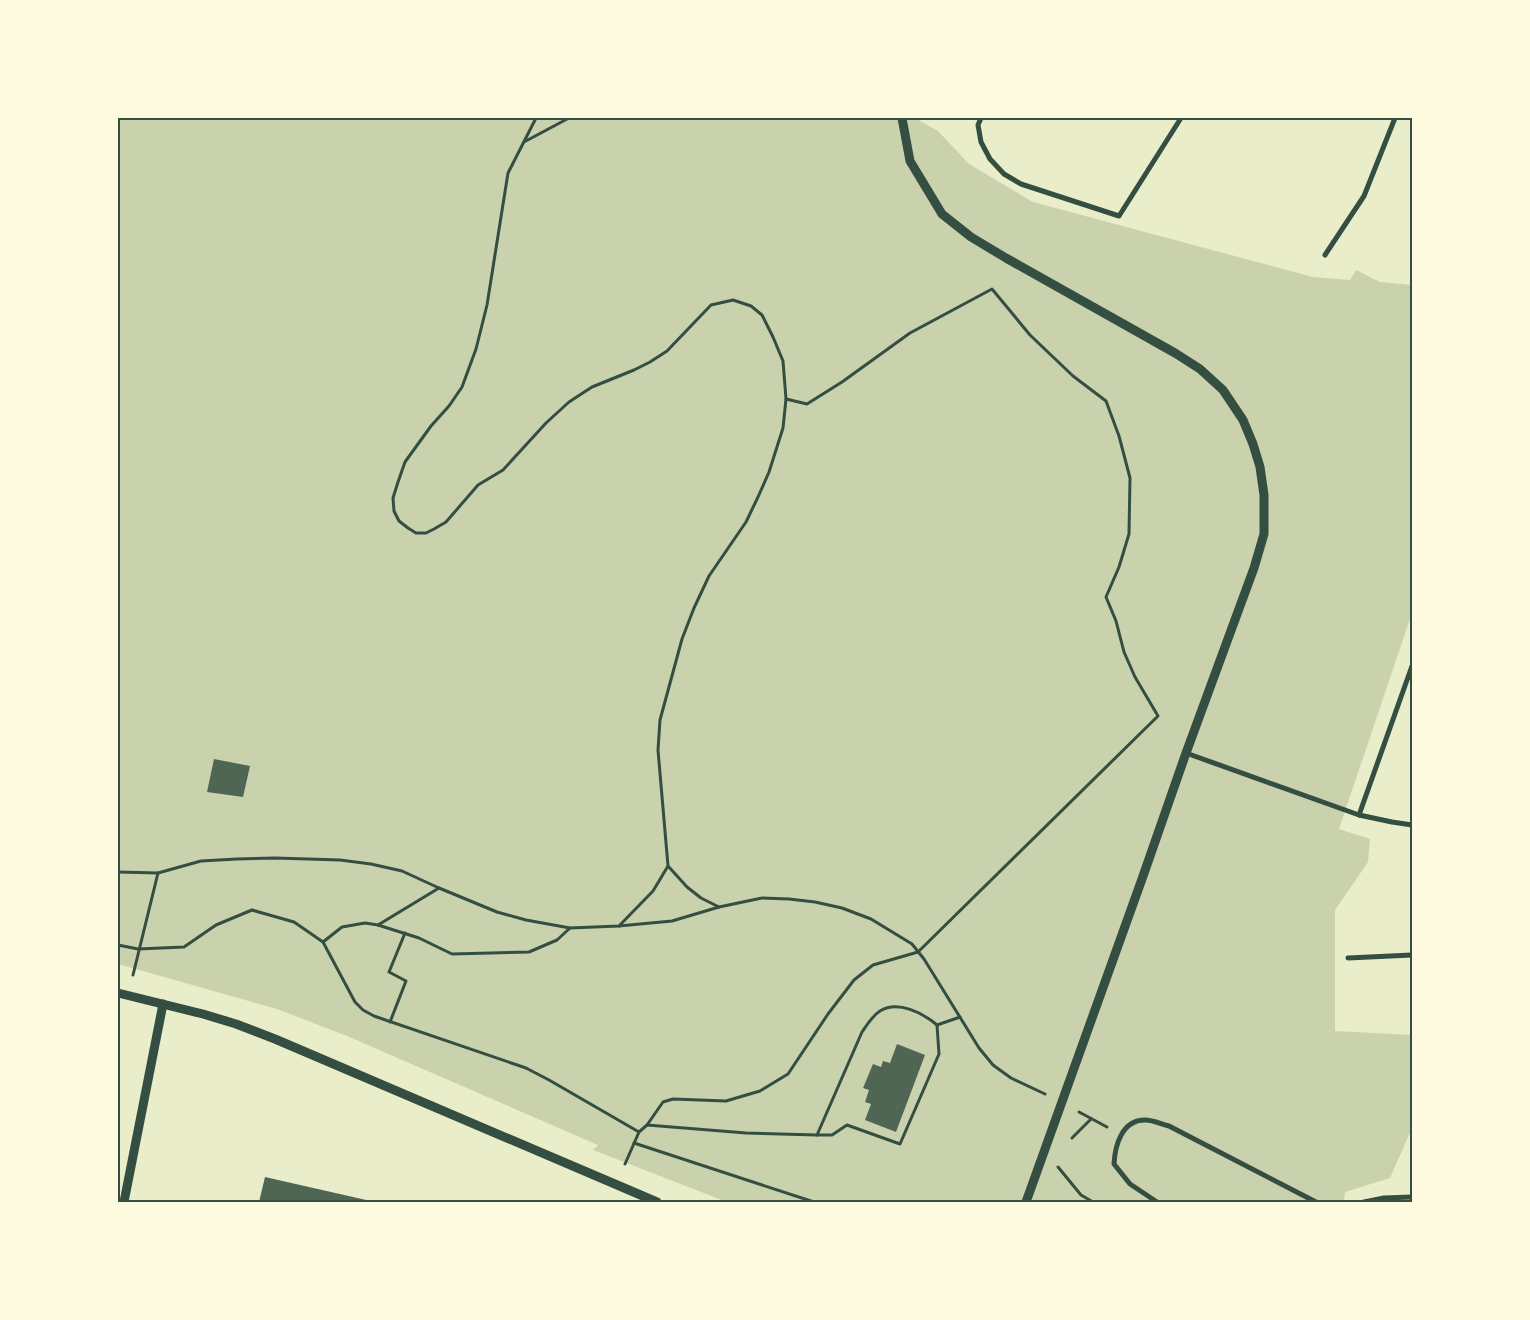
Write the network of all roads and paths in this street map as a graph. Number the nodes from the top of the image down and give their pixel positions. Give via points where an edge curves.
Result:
1 (536, 118) edge
2 (569, 118) edge
3 (902, 118) edge
4 (981, 118) edge
5 (1181, 118) edge
6 (1395, 118) edge
7 (522, 143) junction
8 (1325, 256) dead end
9 (786, 399) junction
10 (1412, 666) edge
11 (1186, 753) junction
12 (1360, 815) junction
13 (1412, 825) edge
14 (668, 866) junction
15 (118, 872) edge
16 (158, 873) junction
17 (439, 888) junction
18 (719, 907) junction
19 (378, 925) junction
20 (619, 926) junction
21 (570, 928) junction
22 (405, 933) junction
23 (323, 942) junction
24 (118, 945) edge
25 (138, 949) junction
26 (918, 952) junction
27 (1412, 955) edge
28 (1348, 958) dead end
29 (133, 975) dead end
30 (118, 993) edge
31 (163, 1004) junction
32 (960, 1017) junction
33 (390, 1022) junction
34 (937, 1025) junction
35 (1049, 1096) dead end
36 (1074, 1109) dead end
37 (1091, 1119) junction
38 (646, 1125) junction
39 (639, 1132) junction
40 (1121, 1134) junction
41 (817, 1135) junction
42 (1068, 1141) dead end
43 (634, 1143) junction
44 (1059, 1159) dead end
45 (625, 1164) dead end
46 (1412, 1197) edge
47 (124, 1202) edge
48 (657, 1202) edge
49 (814, 1202) edge
50 (1026, 1202) edge
51 (1093, 1202) edge
52 (1157, 1202) edge
53 (1316, 1202) edge
54 (1364, 1202) edge

1 - 7 path
2 - 7 path
3 - 11 street via 910,161 942,214 999,253 1200,369 1223,390 1243,420 1260,467 1264,534
4 - 5 street via 978,125 981,142 990,159 1004,174 1020,184 1119,216
6 - 8 street via 1364,196
7 - 9 path via 508,173 487,305 476,349 462,387 406,462 393,498 394,511 400,521 416,533 426,534 446,522 478,485 502,470 568,402 592,386 634,370 666,351 711,305 733,300 751,306 762,316 783,361
9 - 14 path via 783,428 769,472 746,522 709,576 694,608 660,720 658,750
9 - 26 path via 807,404 910,333 992,289 1030,335 1073,376 1106,401 1130,478 1128,534 1106,597 1124,652 1158,716
10 - 12 street
11 - 12 street
11 - 50 street
12 - 13 street
14 - 18 path via 687,887
14 - 20 path via 653,890
15 - 16 path
16 - 17 path via 201,861 340,860 402,871
16 - 25 path
17 - 19 path
17 - 21 path via 497,912
18 - 20 path via 672,921
18 - 26 path via 762,898 842,908 871,919 912,944
19 - 22 path
19 - 23 path via 365,923 342,927
20 - 21 path
21 - 22 path via 557,940 529,952 452,954
22 - 33 path via 389,972 406,982
23 - 25 path via 294,922 252,910 216,925 184,947
23 - 33 path via 356,1002 374,1016
24 - 25 path
25 - 29 path
26 - 32 path
26 - 38 path via 873,965 854,980 788,1074 760,1091 726,1101 674,1099 663,1102
27 - 28 street
30 - 31 street
31 - 47 street
31 - 48 street via 275,1039
32 - 34 path
32 - 35 path via 993,1066
33 - 39 path via 526,1068
34 - 41 path via 927,1016 898,1007 880,1011 862,1032
34 - 41 path via 939,1054 900,1144 847,1124 832,1134
36 - 37 path
37 - 40 path
37 - 42 path
38 - 39 path
38 - 41 path
39 - 43 path
40 - 52 street via 1114,1164 1130,1184
40 - 53 street via 1134,1122 1146,1120 1169,1126
43 - 45 path
43 - 49 path
44 - 51 path via 1058,1166 1081,1196
46 - 54 street

